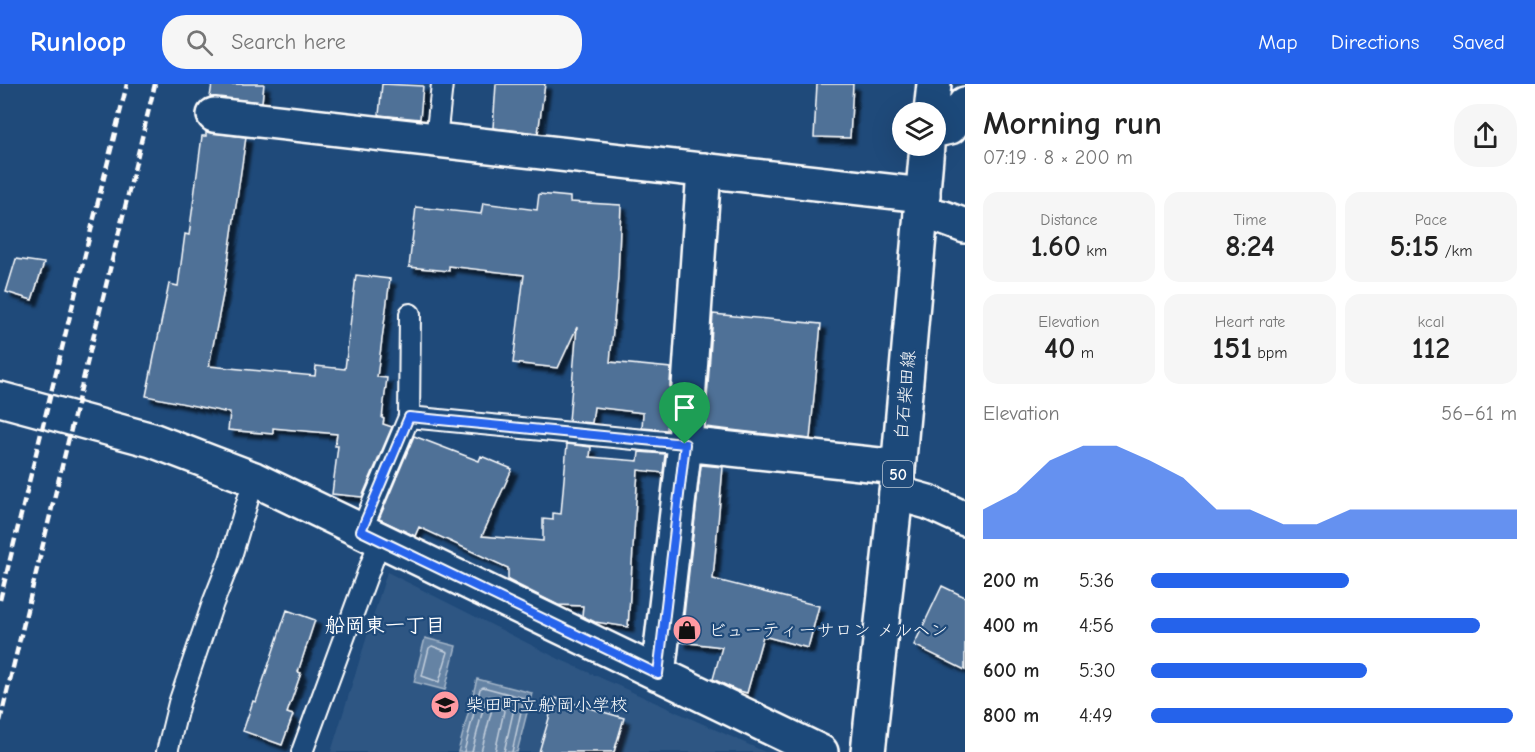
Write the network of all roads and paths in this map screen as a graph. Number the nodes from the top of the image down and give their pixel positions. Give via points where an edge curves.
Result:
1 (442, 84) edge
2 (934, 84) edge
3 (932, 102) edge
4 (965, 104) edge
5 (214, 115) dead end
6 (946, 129) edge
7 (436, 139) junction
8 (926, 156) edge
9 (704, 170) junction
10 (922, 205) junction
11 (965, 226) edge
12 (410, 314) dead end
13 (0, 399) edge
14 (409, 417) junction
15 (685, 444) junction
16 (254, 479) junction
17 (897, 480) junction
18 (965, 519) edge
19 (370, 535) junction
20 (658, 674) junction
21 (167, 752) edge
22 (302, 752) edge
23 (821, 752) edge
24 (868, 752) edge

1 - 7 lane
2 - 3 street
4 - 6 street
5 - 7 street
7 - 9 street
8 - 10 street, 白石柴田線 / 50
9 - 10 street
9 - 15 street
10 - 11 street
10 - 17 street, 白石柴田線 / 50
12 - 14 lane
13 - 16 street via 152,440
14 - 15 lane
14 - 19 lane
15 - 17 street
15 - 20 street
16 - 19 street
16 - 21 lane via 179,703
17 - 18 street via 928,502
17 - 24 street, 白石柴田線 / 50
19 - 20 street
19 - 22 lane
20 - 23 street

